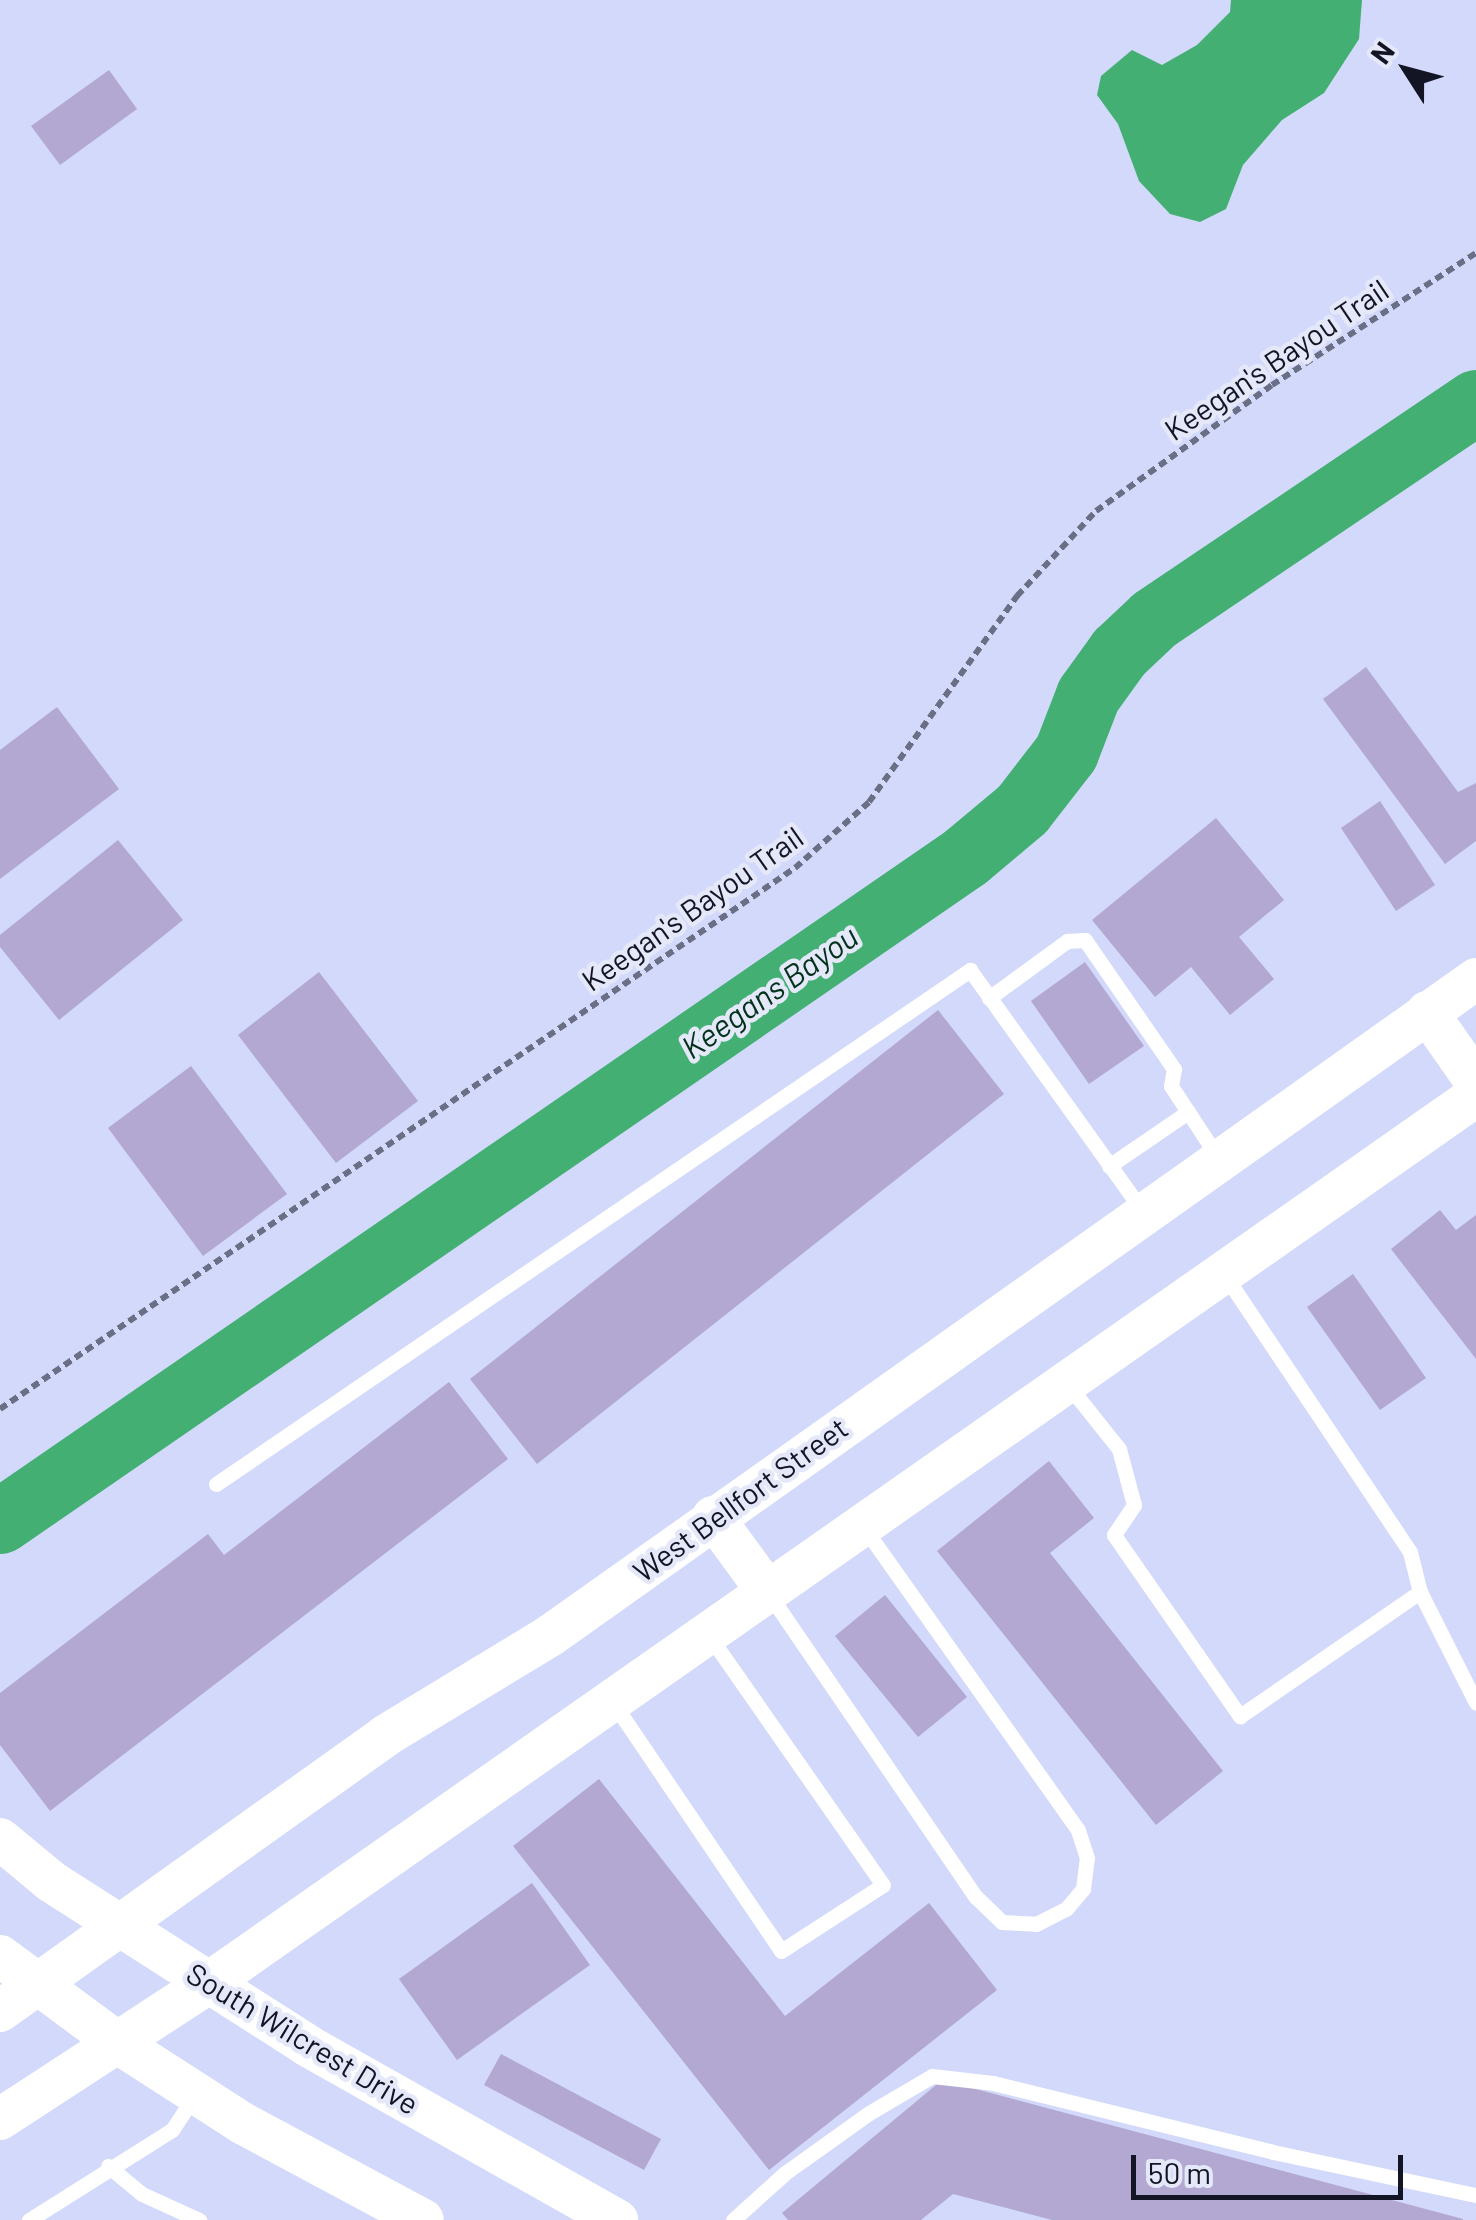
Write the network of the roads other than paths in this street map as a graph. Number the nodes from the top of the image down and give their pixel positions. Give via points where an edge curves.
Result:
1 (1476, 979) edge
2 (989, 998) junction
3 (1428, 1012) junction
4 (1476, 1082) edge
5 (1476, 1096) edge
6 (1188, 1112) junction
7 (1219, 1159) junction
8 (1109, 1166) junction
9 (1144, 1213) junction
10 (1224, 1274) junction
11 (1066, 1382) junction
12 (216, 1484) dead end
13 (713, 1518) junction
14 (861, 1524) junction
15 (767, 1591) junction
16 (1420, 1592) junction
17 (708, 1634) junction
18 (612, 1701) junction
19 (1476, 1703) edge
20 (0, 1840) edge
21 (120, 1925) junction
22 (0, 1956) edge
23 (210, 1982) junction
24 (38, 1984) junction
25 (0, 2010) edge
26 (118, 2042) junction
27 (196, 2094) junction
28 (0, 2119) edge
29 (108, 2166) junction
30 (1476, 2195) edge
31 (29, 2220) edge
32 (200, 2220) edge
33 (423, 2220) edge
34 (618, 2220) edge
35 (733, 2220) edge

1 - 3 main road, West Bellfort Street
2 - 6 lane via 1068,942 1084,940 1174,1069 1171,1086
2 - 8 lane
2 - 12 lane via 970,970
3 - 4 main road
3 - 7 main road, West Bellfort Street
5 - 10 main road
6 - 7 lane
6 - 8 lane
7 - 9 main road, West Bellfort Street
8 - 9 lane
9 - 13 main road, West Bellfort Street
10 - 11 main road
10 - 16 lane via 1410,1552
11 - 14 main road
11 - 16 lane via 1119,1450 1134,1505 1114,1535 1240,1716
13 - 15 main road
13 - 21 main road, West Bellfort Street via 551,1635 384,1736
14 - 15 main road
14 - 15 lane via 1078,1830 1088,1858 1083,1889 1066,1910 1036,1924 1002,1922 976,1897
15 - 17 main road
16 - 19 lane
17 - 18 main road
17 - 18 lane via 883,1885 781,1951
18 - 23 main road
20 - 21 main road, South Wilcrest Drive
21 - 23 main road, South Wilcrest Drive
21 - 24 main road, West Bellfort Street
22 - 24 main road
23 - 26 main road
23 - 34 main road, South Wilcrest Drive via 308,2046
24 - 25 main road, West Bellfort Street
24 - 26 main road
26 - 27 main road
26 - 28 main road
27 - 29 lane via 172,2130
27 - 33 main road
29 - 31 lane
29 - 32 lane via 142,2194
30 - 35 lane via 993,2083 932,2076 785,2173

